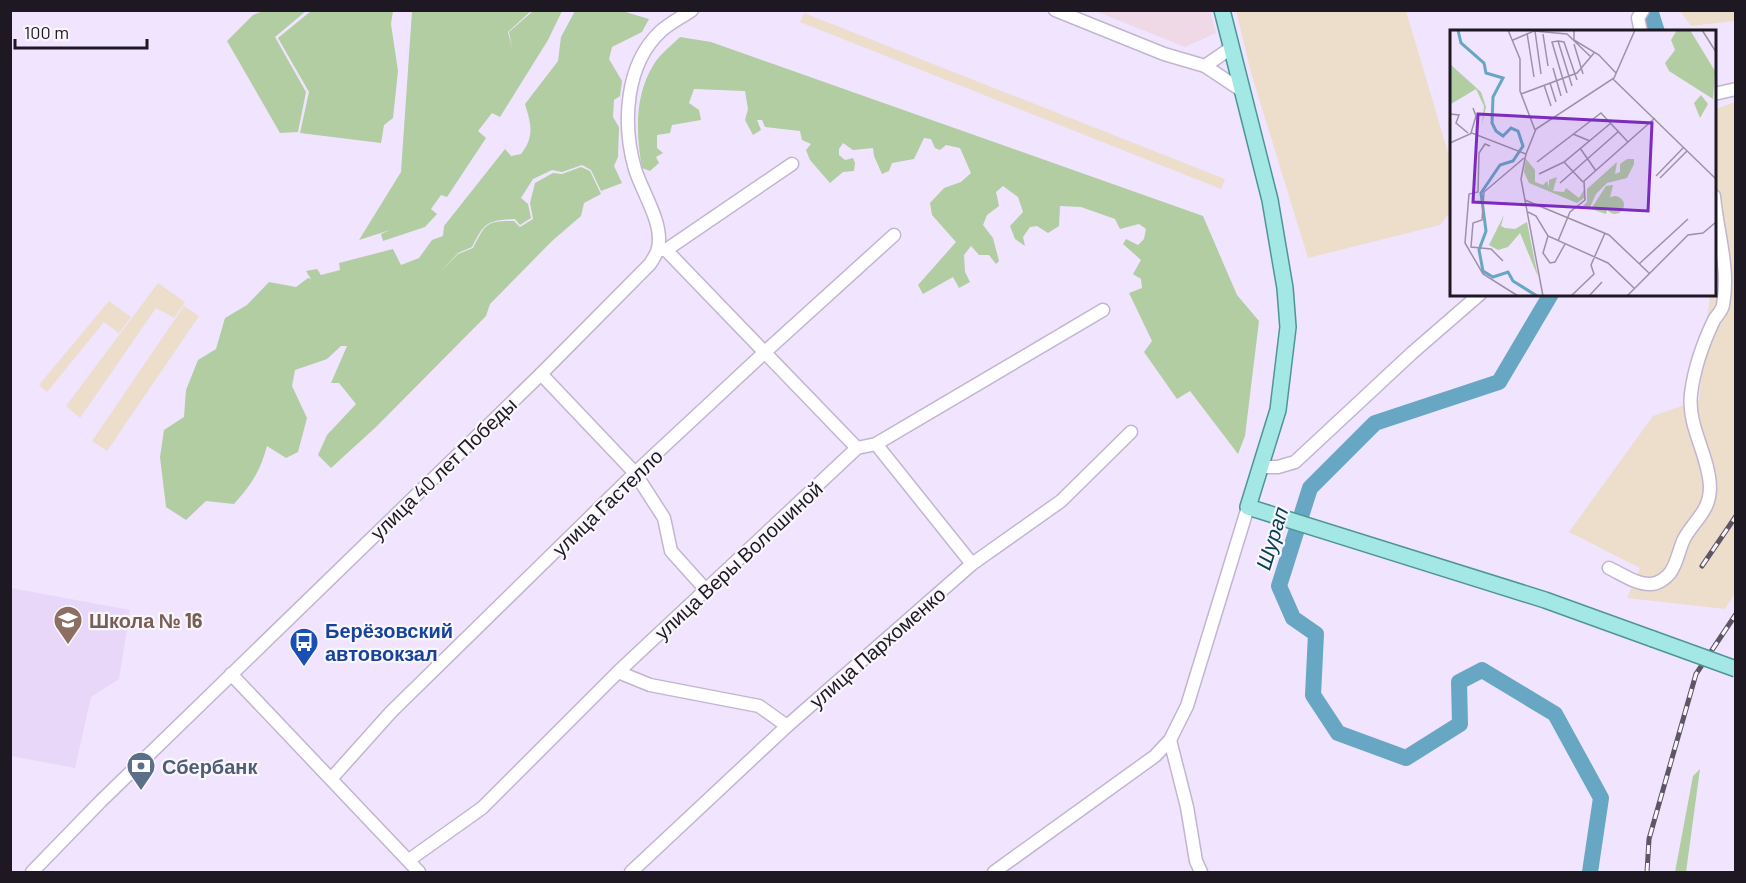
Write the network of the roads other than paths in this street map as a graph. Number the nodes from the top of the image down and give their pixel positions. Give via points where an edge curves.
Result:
1 (692, 10) edge
2 (1054, 10) edge
3 (1222, 10) edge
4 (1642, 10) edge
5 (1641, 30) edge
6 (1231, 48) junction
7 (1205, 66) junction
8 (1736, 89) edge
9 (1241, 90) junction
10 (1716, 94) edge
11 (792, 164) dead end
12 (1716, 208) edge
13 (894, 236) dead end
14 (662, 250) junction
15 (1478, 296) edge
16 (1103, 310) dead end
17 (765, 352) junction
18 (541, 374) junction
19 (1131, 432) dead end
20 (876, 444) junction
21 (857, 448) junction
22 (1260, 467) junction
23 (635, 473) junction
24 (1248, 507) junction
25 (972, 564) junction
26 (1609, 568) dead end
27 (706, 590) junction
28 (1736, 669) edge
29 (618, 672) junction
30 (231, 674) junction
31 (787, 726) junction
32 (1170, 740) junction
33 (331, 779) junction
34 (409, 860) junction
35 (32, 873) edge
36 (420, 873) edge
37 (631, 873) edge
38 (994, 873) edge
39 (1201, 873) edge

1 - 14 street via 662,30 646,49 633,76 628,106 635,168 657,224
2 - 7 street via 1164,54
3 - 6 main road
4 - 5 street via 1638,18
6 - 7 street
6 - 9 main road
7 - 9 street
8 - 10 street
9 - 22 main road via 1270,200 1284,277 1288,327 1278,410
11 - 14 street, улица 40 лет Победы
12 - 26 street via 1725,260 1723,307 1696,365 1690,404 1709,474 1707,504 1685,537 1671,572 1660,581 1641,583
13 - 17 street, улица Гастелло
14 - 17 street
14 - 18 street, улица 40 лет Победы
15 - 22 street via 1295,462
16 - 20 street
17 - 21 street
17 - 23 street, улица Гастелло
18 - 23 street
18 - 30 street, улица 40 лет Победы
19 - 25 street, улица Пархоменко via 1060,501
20 - 21 street
20 - 25 street
21 - 27 street, улица Веры Волошиной
22 - 24 main road
23 - 27 street via 664,518 671,551
23 - 33 street, улица Гастелло via 391,712
24 - 28 main road, bridge via 1545,600
24 - 32 street via 1187,706
25 - 31 street, улица Пархоменко
27 - 29 street, улица Веры Волошиной
29 - 31 street via 650,685 759,706
29 - 34 street, улица Веры Волошиной via 482,808
30 - 33 street
30 - 35 street, улица 40 лет Победы
31 - 37 street, улица Пархоменко
32 - 38 street via 1155,756
32 - 39 street
33 - 34 street
34 - 36 street

